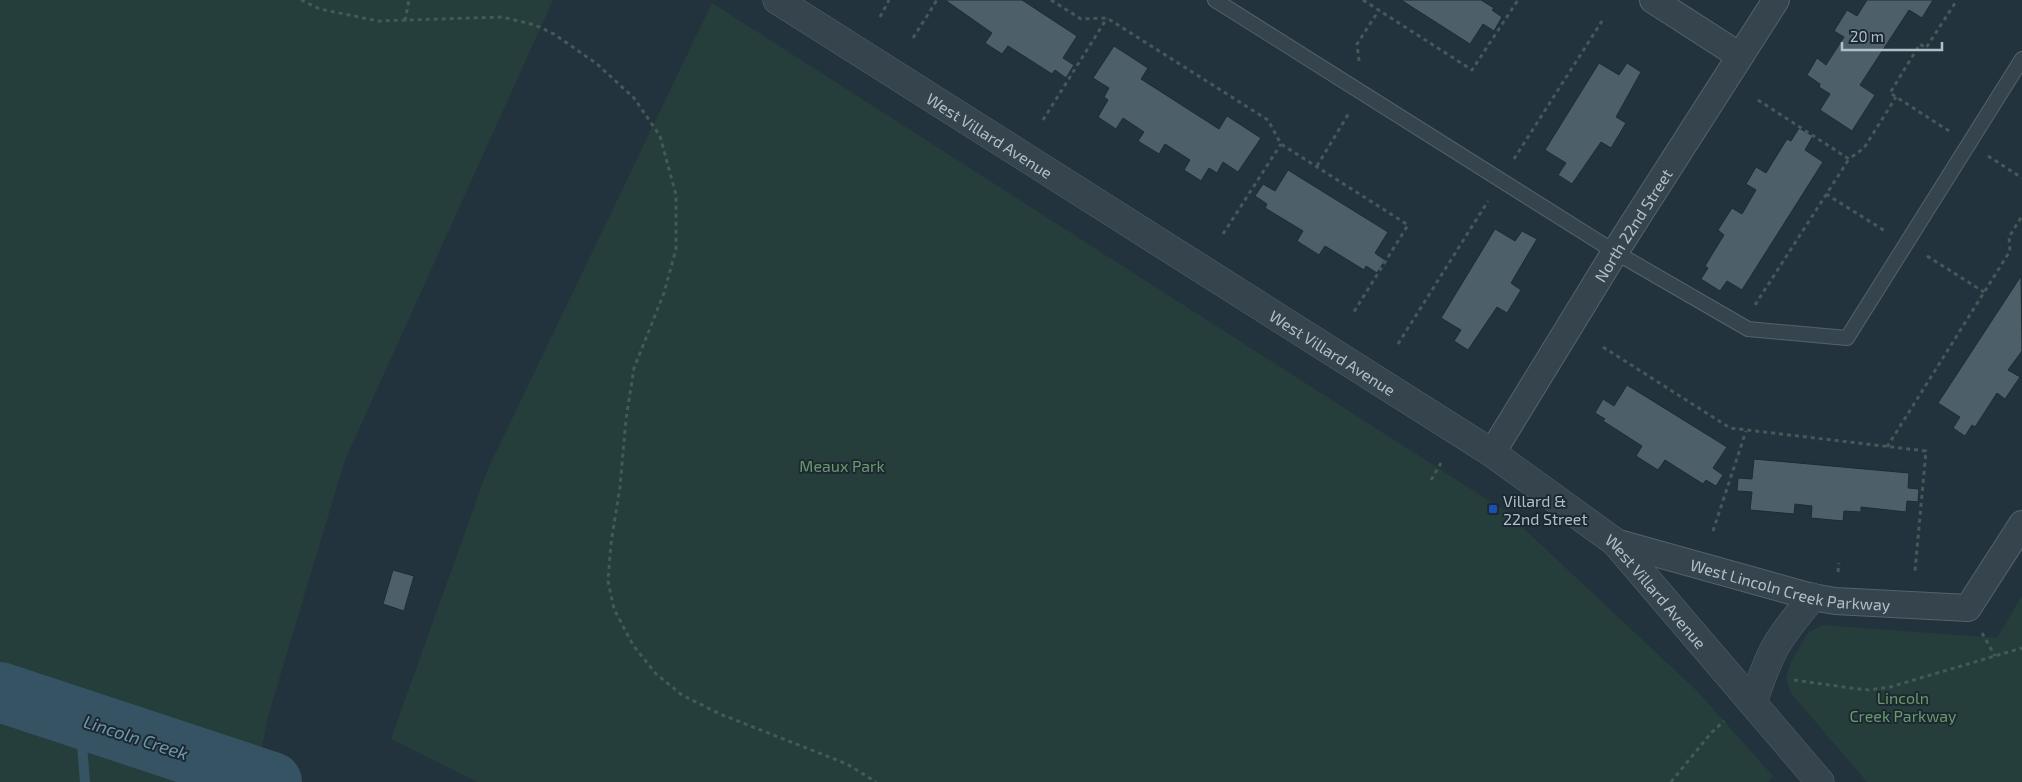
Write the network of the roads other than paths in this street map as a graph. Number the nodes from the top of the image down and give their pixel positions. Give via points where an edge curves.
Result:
1 (777, 0) edge
2 (1215, 0) edge
3 (1653, 0) edge
4 (1776, 0) edge
5 (1740, 56) junction
6 (2022, 60) edge
7 (1615, 252) junction
8 (1492, 452) junction
9 (2022, 524) edge
10 (1615, 542) junction
11 (1812, 598) junction
12 (1753, 702) junction
13 (1820, 782) edge

1 - 8 street, West Villard Avenue
2 - 7 lane
3 - 5 street
4 - 5 street, North 22nd Street
5 - 7 street, North 22nd Street
6 - 7 lane via 1847,338 1748,329
7 - 8 street, North 22nd Street
8 - 10 street, West Villard Avenue
9 - 11 street, West Lincoln Creek Parkway via 1968,608
10 - 11 street, West Lincoln Creek Parkway
10 - 12 street, West Villard Avenue
11 - 12 street via 1776,645
12 - 13 street, West Villard Avenue

